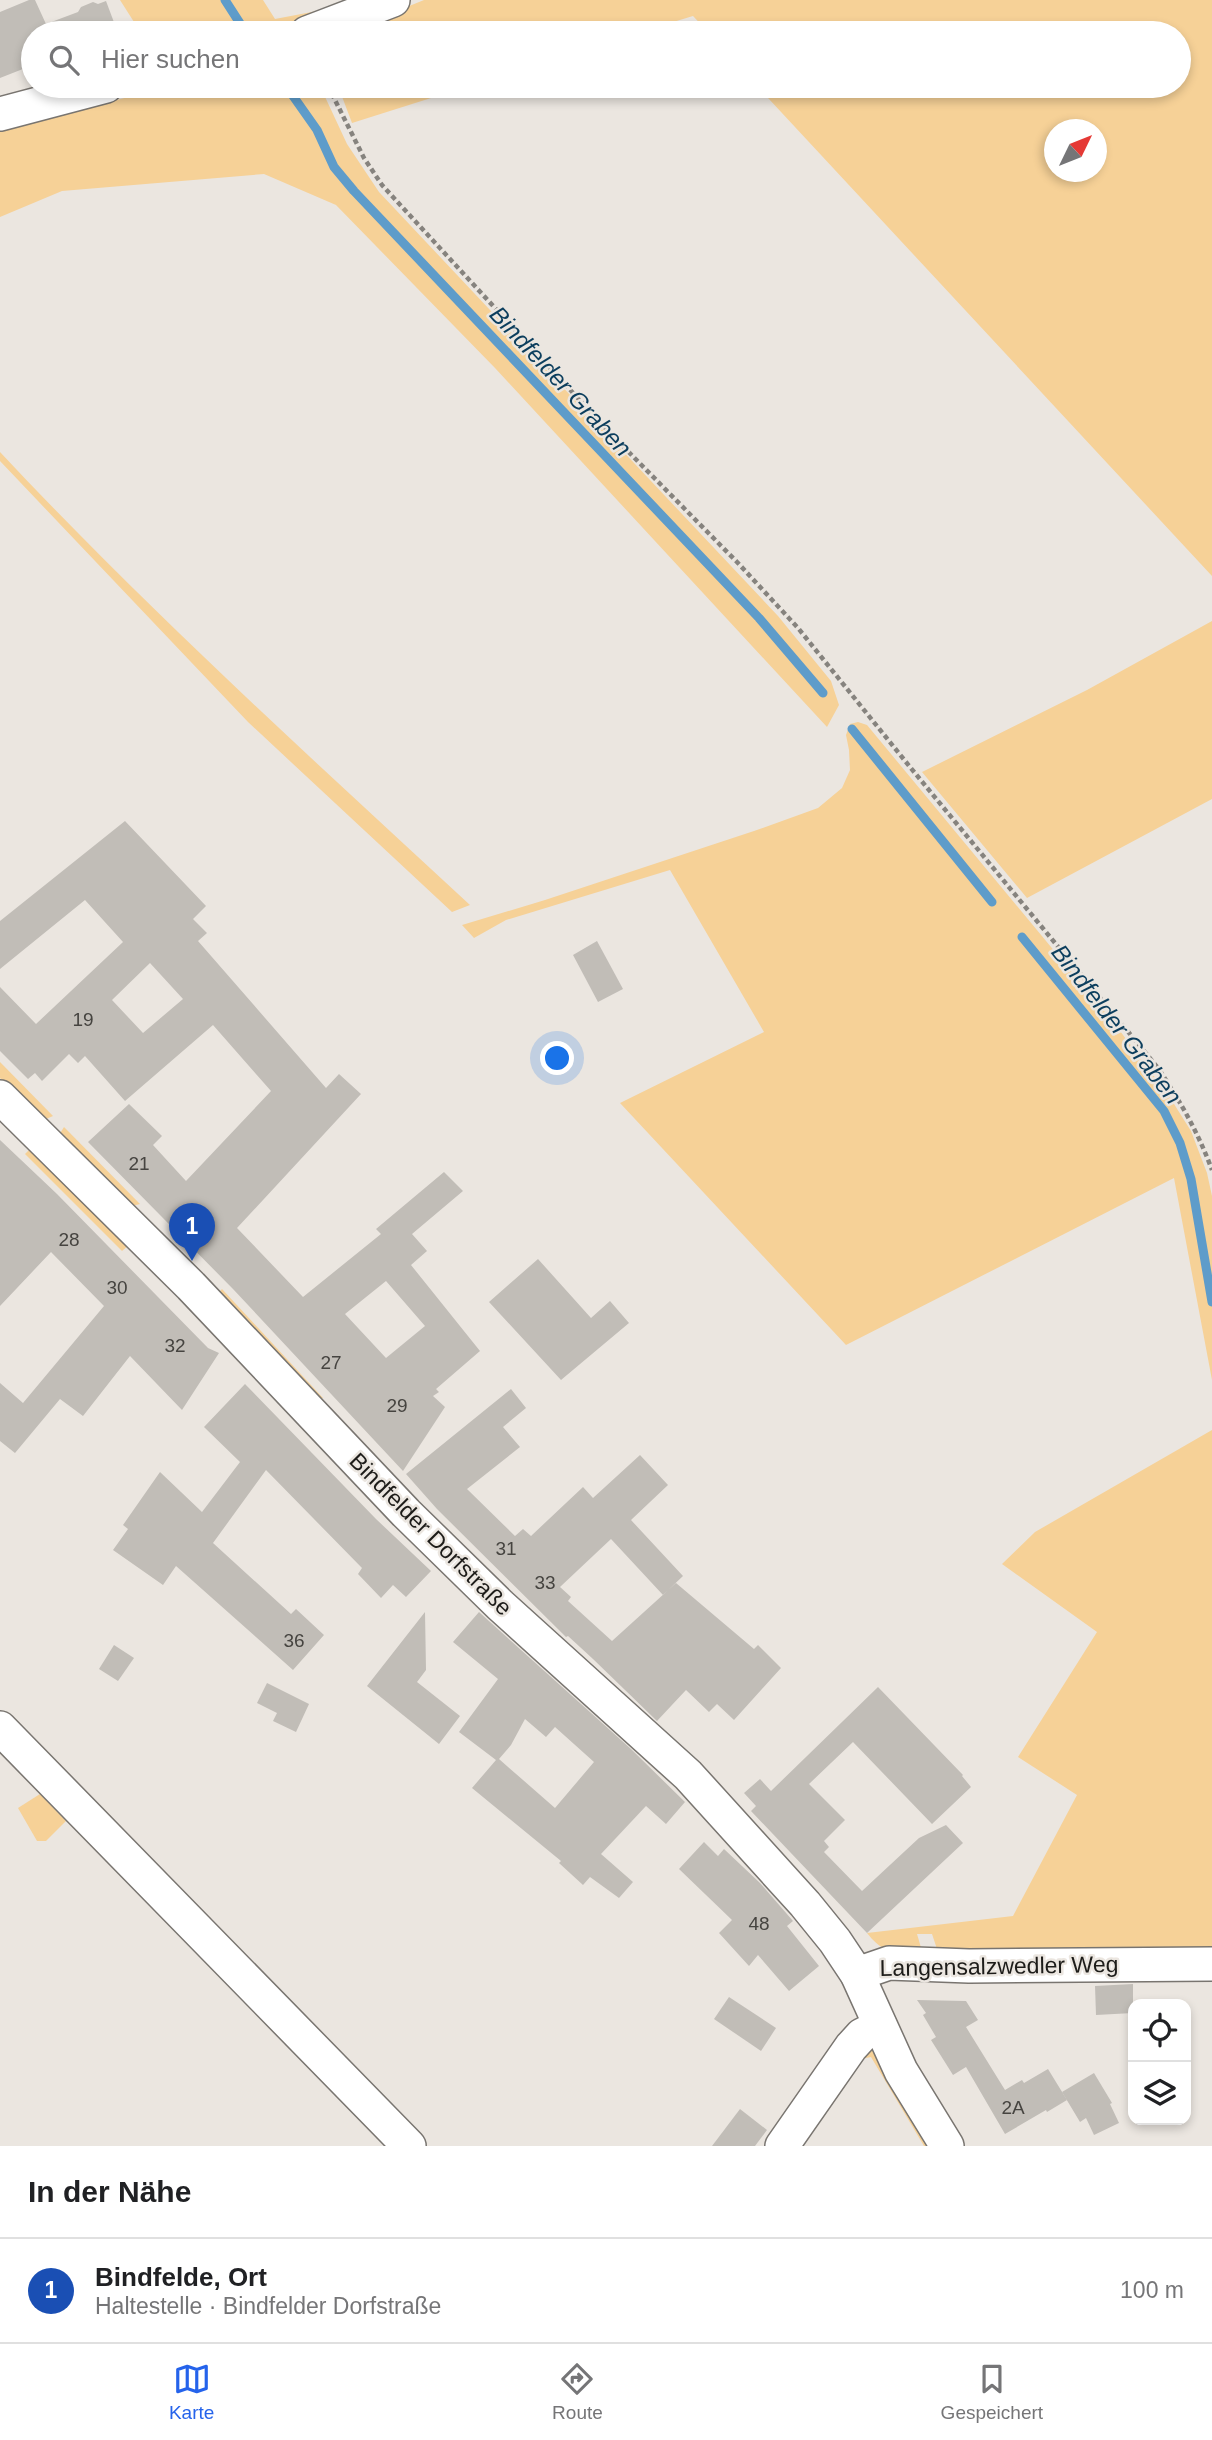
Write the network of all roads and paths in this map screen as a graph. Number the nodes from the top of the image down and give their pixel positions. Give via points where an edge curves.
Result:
1 (393, 0) edge
2 (338, 21) edge
3 (61, 98) edge
4 (334, 98) edge
5 (0, 114) edge
6 (0, 1097) edge
7 (1212, 1170) edge
8 (0, 1728) edge
9 (1212, 1964) edge
10 (857, 1974) junction
11 (880, 2026) junction
12 (409, 2146) edge
13 (782, 2146) edge
14 (947, 2146) edge

1 - 2 street
3 - 5 street
4 - 7 path via 382,185 798,628 1149,1057 1183,1104
6 - 10 street, Bindfelder Dorfstraße via 191,1286 406,1513 688,1775 804,1904
8 - 12 street
9 - 10 street, Langensalzwedler Weg via 889,1963
10 - 11 street, Langensalzwedler Weg
11 - 13 street via 851,2047
11 - 14 street, Langensalzwedler Weg via 901,2071

